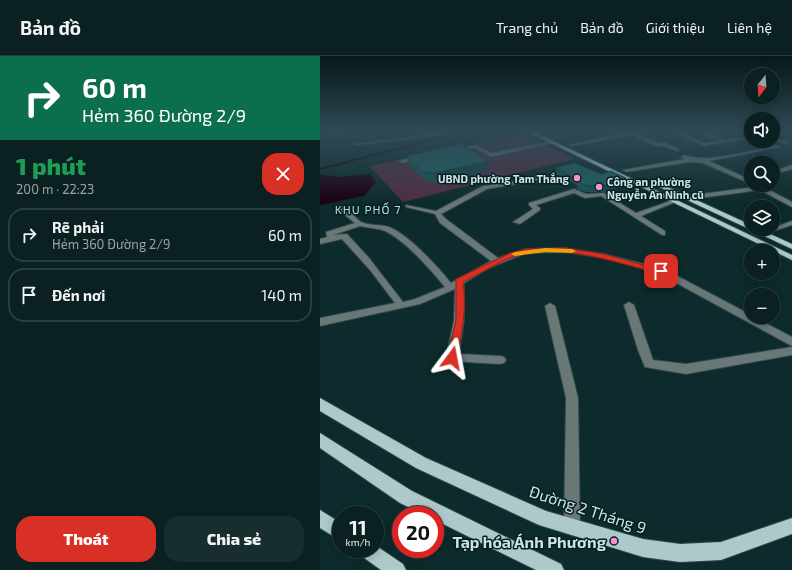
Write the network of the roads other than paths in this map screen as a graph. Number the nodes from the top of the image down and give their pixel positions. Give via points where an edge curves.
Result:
1 (424, 156) edge
2 (581, 156) edge
3 (595, 156) edge
4 (725, 156) edge
5 (684, 157) dead end
6 (690, 160) junction
7 (704, 160) junction
8 (402, 161) dead end
9 (613, 164) dead end
10 (620, 167) dead end
11 (792, 167) edge
12 (626, 170) junction
13 (780, 171) edge
14 (640, 176) dead end
15 (548, 178) dead end
16 (744, 178) edge
17 (652, 182) dead end
18 (744, 188) edge
19 (769, 192) edge
20 (685, 198) junction
21 (675, 201) junction
22 (792, 205) edge
23 (408, 206) dead end
24 (338, 207) dead end
25 (437, 213) junction
26 (635, 216) junction
27 (517, 222) dead end
28 (792, 223) edge
29 (360, 224) junction
30 (744, 224) edge
31 (780, 227) edge
32 (662, 233) dead end
33 (768, 236) edge
34 (331, 238) junction
35 (320, 242) edge
36 (792, 247) edge
37 (792, 258) edge
38 (497, 261) junction
39 (455, 284) junction
40 (400, 304) junction
41 (629, 305) dead end
42 (550, 306) dead end
43 (320, 322) edge
44 (792, 342) edge
45 (792, 351) edge
46 (500, 360) dead end
47 (320, 404) edge
48 (320, 440) edge
49 (320, 518) edge
50 (332, 526) edge
51 (792, 526) edge
52 (572, 527) junction
53 (379, 558) edge
54 (397, 570) edge
55 (555, 570) edge

1 - 8 street
2 - 21 main road
3 - 9 main road
4 - 7 street
5 - 6 street
6 - 7 street
6 - 12 street
7 - 16 street
10 - 12 main road
11 - 13 street
12 - 14 main road
15 - 25 street via 540,177 485,188
17 - 20 main road
18 - 20 street
19 - 22 street
20 - 30 main road
21 - 26 street
21 - 37 main road
23 - 25 street
24 - 29 street
25 - 38 street
26 - 27 street via 602,194 585,196 574,191 531,204 538,209
26 - 32 street
28 - 31 street
29 - 34 street via 330,234
29 - 39 street via 388,229
33 - 36 main road
34 - 35 street
34 - 40 street via 344,236 356,247
38 - 39 street
38 - 44 street via 526,251 565,250 649,267 672,276
39 - 40 street via 417,302
39 - 46 street via 461,300 460,320 452,358
40 - 43 street
41 - 45 street via 636,322 641,349 649,364 686,369
42 - 52 street via 572,398
47 - 52 main road, Đường 2 Tháng 9 via 421,463 544,519
48 - 55 main road via 406,497
49 - 50 main road
51 - 52 main road, Đường 2 Tháng 9 via 721,551 680,552 643,548
53 - 54 main road

